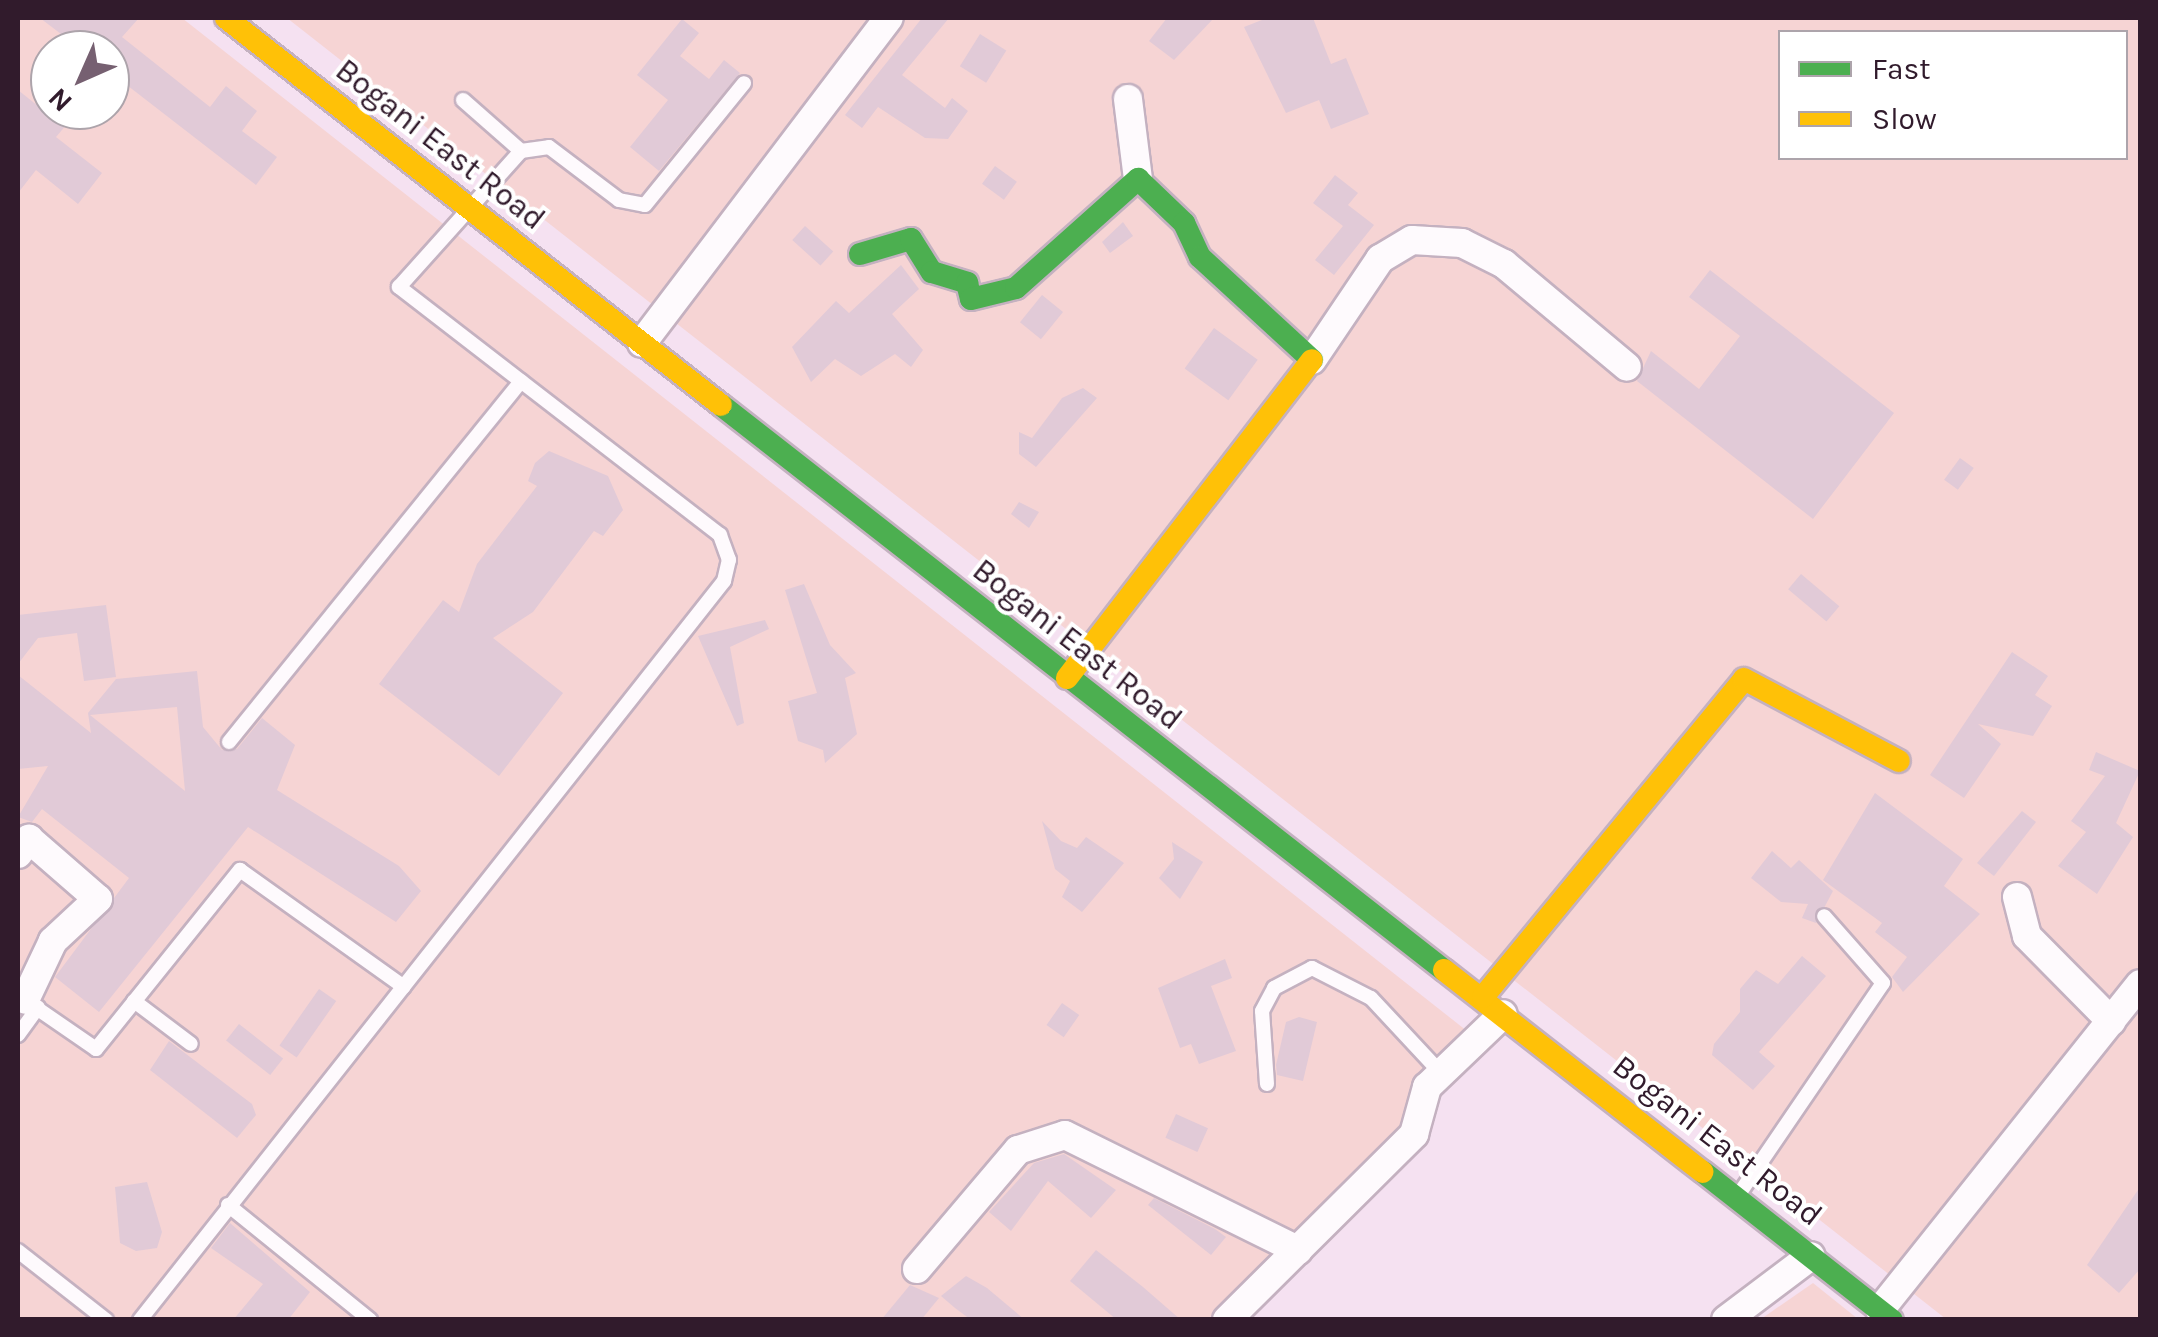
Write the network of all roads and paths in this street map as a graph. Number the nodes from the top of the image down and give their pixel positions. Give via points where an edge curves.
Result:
1 (226, 18) edge
2 (889, 18) edge
3 (744, 83) dead end
4 (1128, 99) dead end
5 (463, 100) dead end
6 (521, 151) junction
7 (1138, 179) junction
8 (467, 210) junction
9 (860, 254) dead end
10 (642, 344) junction
11 (1312, 360) junction
12 (1627, 367) dead end
13 (521, 382) junction
14 (1067, 678) junction
15 (229, 742) dead end
16 (1899, 761) dead end
17 (18, 854) edge
18 (2017, 897) dead end
19 (1824, 916) dead end
20 (404, 987) junction
21 (27, 1000) edge
22 (134, 1001) junction
23 (2130, 1003) edge
24 (1493, 1006) junction
25 (18, 1035) edge
26 (191, 1044) dead end
27 (1440, 1072) junction
28 (1267, 1084) dead end
29 (1736, 1198) junction
30 (228, 1205) junction
31 (18, 1250) edge
32 (1298, 1250) junction
33 (1811, 1256) junction
34 (917, 1269) dead end
35 (1886, 1315) edge
36 (106, 1320) edge
37 (140, 1320) edge
38 (370, 1320) edge
39 (1228, 1320) edge
40 (1726, 1320) edge

1 - 8 street, Bogani East Road
2 - 10 street
3 - 6 lane via 644,205 619,200 549,147
4 - 7 street
5 - 6 lane
6 - 8 lane
7 - 9 street via 1016,288 971,299 967,282 932,272 910,239
7 - 11 street via 1184,223 1200,257
8 - 10 street, Bogani East Road
8 - 13 lane via 400,287
10 - 14 street, Bogani East Road
11 - 12 street via 1380,259 1412,240 1462,243 1504,264
11 - 14 street
13 - 15 lane
13 - 20 lane via 720,535 730,560 724,582
14 - 24 street, Bogani East Road
16 - 24 street via 1744,679
17 - 21 street via 29,839 98,899 53,941
18 - 23 street via 2027,936
19 - 29 lane via 1883,983
20 - 22 lane via 240,870
20 - 30 lane
21 - 22 lane via 96,1048
21 - 25 lane
22 - 26 lane
23 - 35 street
24 - 27 street
24 - 29 street, Bogani East Road
27 - 28 lane via 1370,998 1312,968 1274,988 1262,1011
27 - 32 street via 1414,1134
29 - 33 street, Bogani East Road
30 - 37 lane
30 - 38 lane
31 - 36 lane
32 - 34 street via 1065,1136 1018,1150
32 - 39 street
33 - 35 street, Bogani East Road
33 - 40 street

